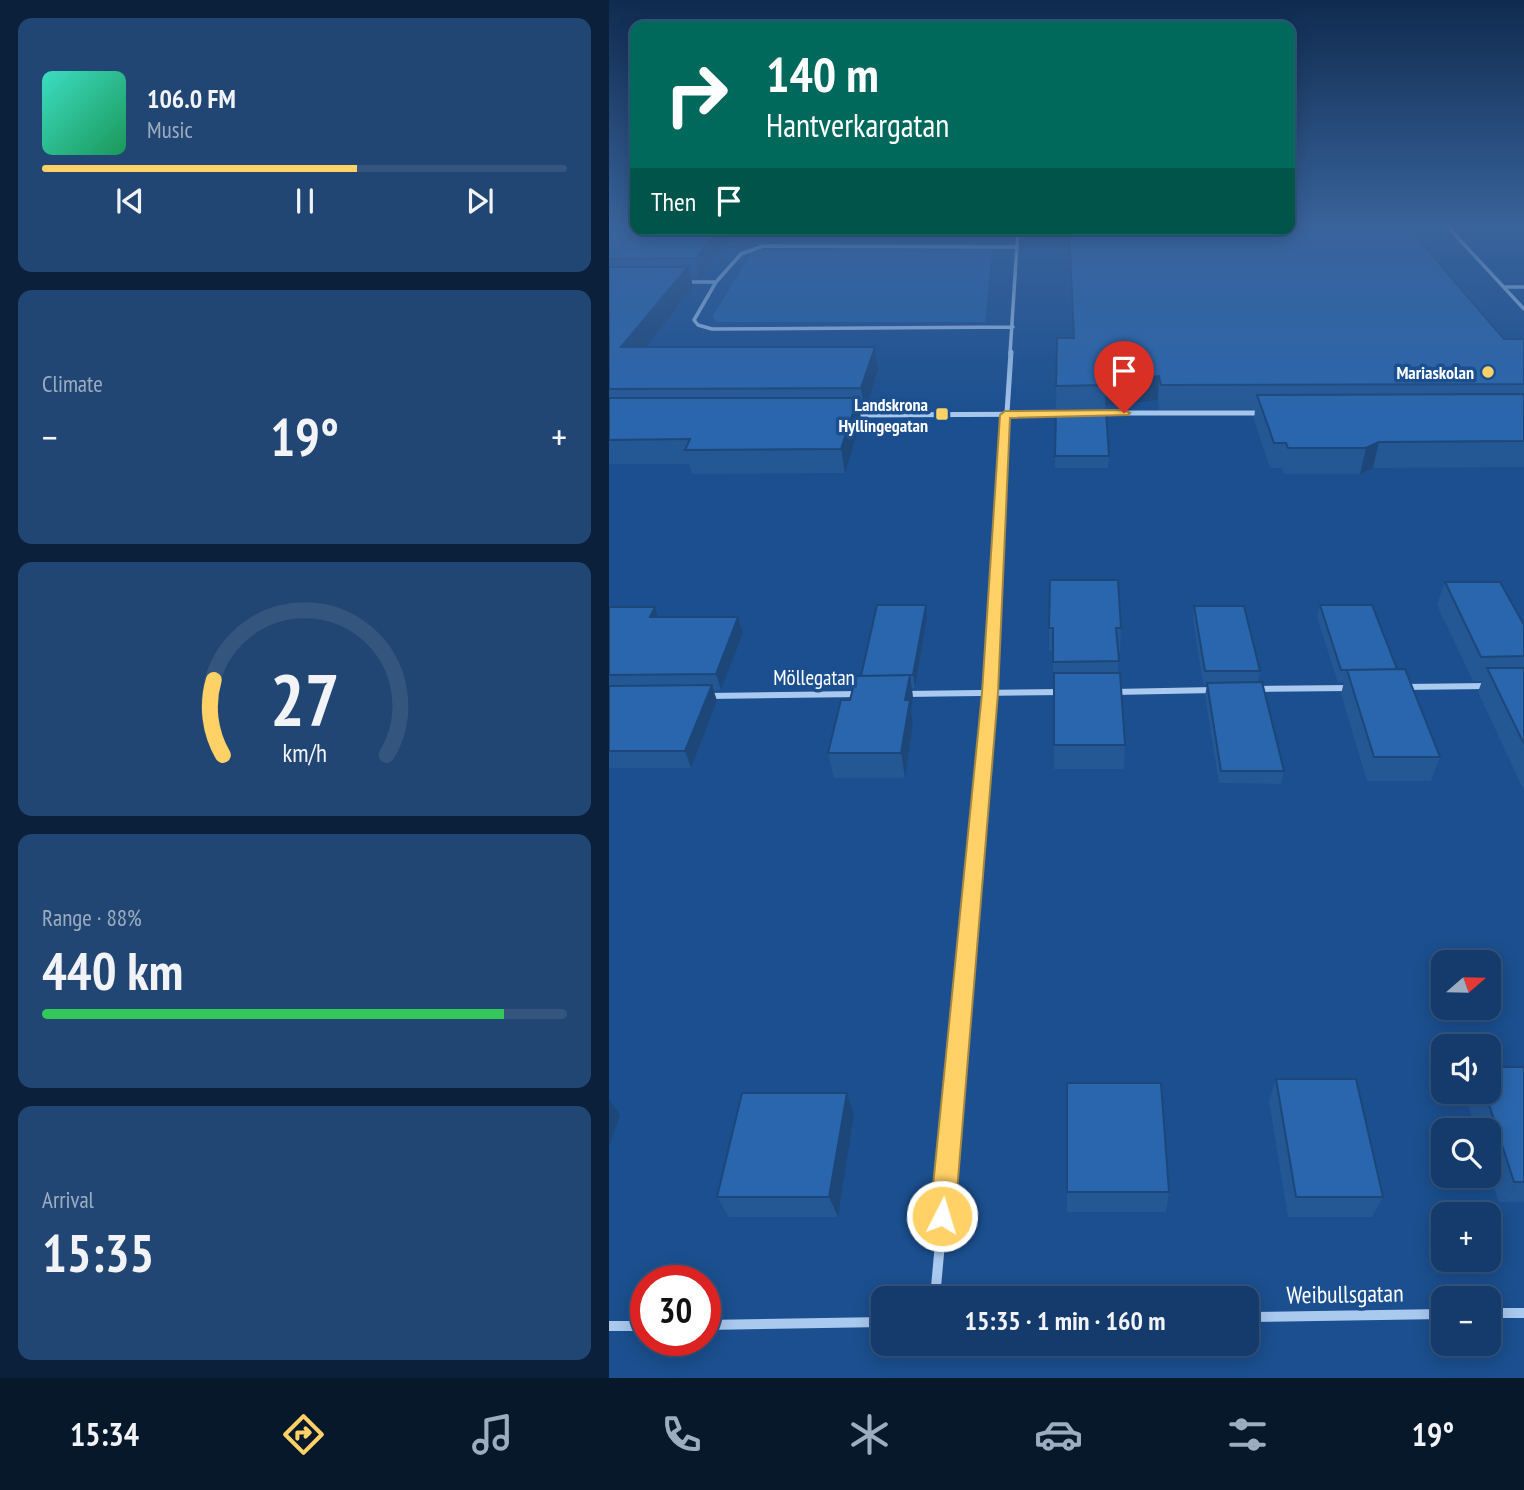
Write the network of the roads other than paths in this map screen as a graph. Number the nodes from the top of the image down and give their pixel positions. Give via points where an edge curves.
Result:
1 (711, 290) edge
2 (1014, 290) edge
3 (1507, 290) edge
4 (1524, 309) edge
5 (1013, 327) junction
6 (1084, 413) edge
7 (1276, 413) edge
8 (1071, 414) edge
9 (845, 415) edge
10 (1005, 415) junction
11 (1497, 686) edge
12 (1401, 687) edge
13 (1360, 688) edge
14 (1223, 690) edge
15 (1250, 690) edge
16 (1072, 692) edge
17 (1099, 692) edge
18 (990, 693) junction
19 (867, 694) edge
20 (894, 694) edge
21 (704, 696) edge
22 (936, 1286) edge
23 (1501, 1313) edge
24 (1524, 1313) edge
25 (1431, 1314) edge
26 (1259, 1317) edge
27 (871, 1322) edge
28 (721, 1325) edge
29 (609, 1326) edge
30 (630, 1326) edge

1 - 5 street via 694,320 712,329
2 - 5 street
3 - 4 street
5 - 10 street
6 - 7 street
8 - 10 street
9 - 10 street
10 - 18 street
11 - 12 street
13 - 15 street
14 - 17 street
16 - 18 street
18 - 20 street
18 - 22 street
19 - 21 street, Möllegatan
23 - 24 street
25 - 26 street, Weibullsgatan
27 - 28 street
29 - 30 street

